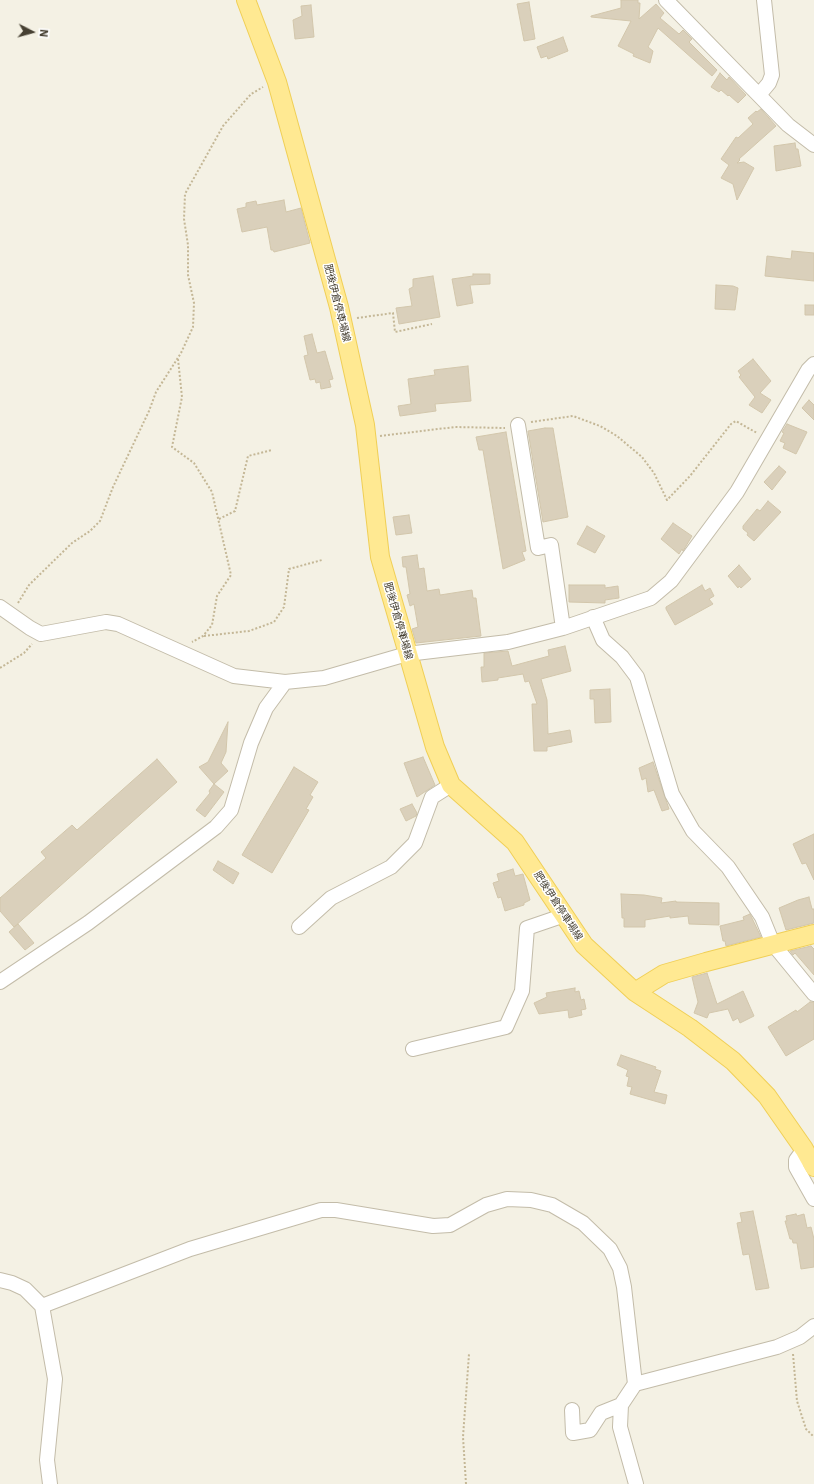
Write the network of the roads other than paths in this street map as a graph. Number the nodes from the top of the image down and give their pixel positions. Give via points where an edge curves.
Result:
1 (246, 0) edge
2 (666, 0) edge
3 (764, 0) edge
4 (759, 95) junction
5 (814, 145) edge
6 (814, 364) edge
7 (518, 425) road end
8 (5, 610) edge
9 (593, 618) junction
10 (563, 628) junction
11 (407, 654) junction
12 (285, 682) junction
13 (451, 785) junction
14 (565, 915) junction
15 (299, 927) dead end
16 (814, 934) edge
17 (773, 944) junction
18 (0, 982) edge
19 (635, 992) junction
20 (814, 994) edge
21 (413, 1049) dead end
22 (804, 1149) junction
23 (814, 1167) edge
24 (814, 1199) edge
25 (0, 1280) edge
26 (42, 1306) junction
27 (814, 1326) edge
28 (635, 1384) junction
29 (621, 1406) junction
30 (572, 1410) dead end
31 (50, 1484) edge
32 (636, 1484) edge

1 - 11 main road, 肥後伊倉停車場線 via 277,82 342,320 367,437 380,557
2 - 4 street
3 - 4 street via 772,75
4 - 5 street via 788,125
6 - 9 street via 808,370 737,492 670,581 651,598
7 - 10 street via 538,548 551,545
8 - 12 street via 41,634 106,622 118,624 234,676
9 - 10 street
9 - 17 street via 603,640 622,657 637,677 672,794 693,830 728,867 762,916
10 - 11 street via 508,642
11 - 12 street via 324,678
11 - 13 main road, 肥後伊倉停車場線 via 435,747
12 - 18 street via 266,708 251,743 231,810 216,827 88,923
13 - 14 main road, 肥後伊倉停車場線 via 515,842
13 - 15 street via 432,797 415,843 391,867 331,898
14 - 19 main road, 肥後伊倉停車場線 via 584,945
14 - 21 street via 527,928 522,991 506,1027
16 - 17 main road
17 - 19 main road via 664,974
17 - 20 street
19 - 22 main road, 肥後伊倉停車場線 via 690,1028 732,1061 767,1096
22 - 23 main road, 肥後伊倉停車場線
22 - 24 street via 796,1160 796,1167
25 - 26 street via 25,1289
26 - 28 street via 190,1249 321,1210 336,1210 433,1226 450,1225 486,1205 507,1199 531,1200 552,1205 583,1223 610,1249 620,1268 624,1287
26 - 31 street via 55,1379 47,1460
27 - 28 street via 800,1337 777,1347
28 - 29 street
29 - 30 street via 601,1413 590,1430 573,1433
29 - 32 street via 620,1427

